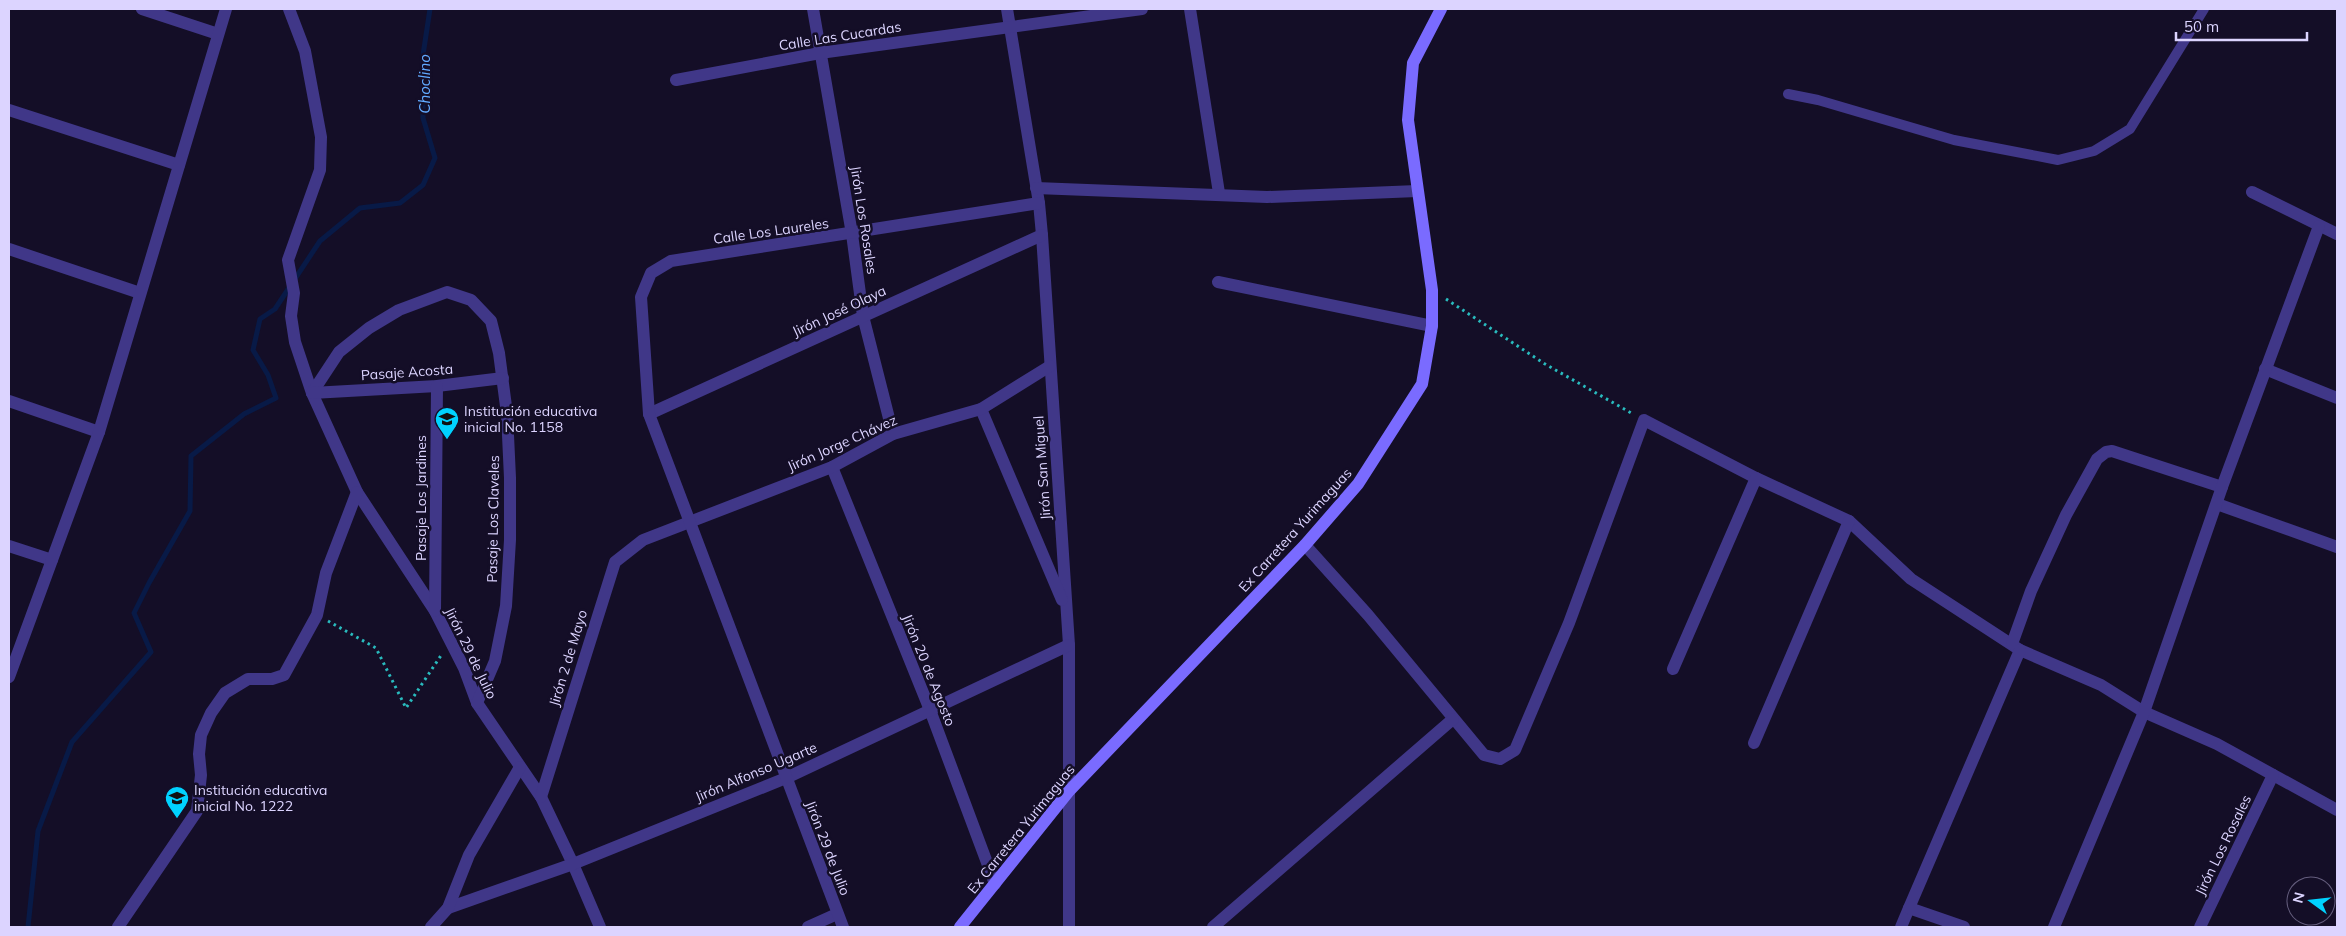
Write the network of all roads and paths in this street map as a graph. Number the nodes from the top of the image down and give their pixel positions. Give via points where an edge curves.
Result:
1 (142, 9) edge
2 (226, 9) edge
3 (289, 9) edge
4 (814, 9) edge
5 (1007, 9) edge
6 (1142, 9) edge
7 (1190, 9) edge
8 (1441, 9) edge
9 (2204, 9) edge
10 (1010, 26) junction
11 (218, 34) junction
12 (820, 53) junction
13 (676, 80) dead end
14 (1788, 94) dead end
15 (9, 110) edge
16 (179, 165) junction
17 (1036, 188) junction
18 (1417, 191) junction
19 (2252, 192) dead end
20 (1219, 193) junction
21 (1039, 203) junction
22 (2318, 226) junction
23 (852, 234) junction
24 (2337, 234) edge
25 (1042, 235) junction
26 (9, 249) edge
27 (1218, 282) dead end
28 (1432, 290) junction
29 (140, 293) junction
30 (863, 316) junction
31 (1432, 326) junction
32 (1050, 366) junction
33 (2265, 368) junction
34 (503, 378) junction
35 (437, 386) junction
36 (312, 393) junction
37 (2337, 398) edge
38 (9, 401) edge
39 (980, 409) junction
40 (649, 414) junction
41 (1644, 420) junction
42 (99, 432) junction
43 (893, 434) junction
44 (832, 467) junction
45 (1756, 478) junction
46 (2222, 487) junction
47 (357, 492) junction
48 (2217, 504) junction
49 (1849, 521) junction
50 (688, 522) junction
51 (643, 540) joint
52 (1305, 545) junction
53 (9, 546) edge
54 (2337, 547) edge
55 (52, 560) junction
56 (1066, 610) junction
57 (435, 611) junction
58 (317, 615) junction
59 (450, 641) junction
60 (1069, 646) junction
61 (2016, 647) junction
62 (1673, 669) dead end
63 (9, 677) edge
64 (477, 703) junction
65 (930, 710) junction
66 (2144, 712) junction
67 (1453, 719) junction
68 (1754, 743) dead end
69 (520, 767) junction
70 (2273, 775) junction
71 (786, 778) junction
72 (1069, 790) junction
73 (541, 797) junction
74 (2337, 810) edge
75 (573, 864) junction
76 (995, 884) junction
77 (448, 908) junction
78 (1909, 908) junction
79 (837, 914) junction
80 (118, 927) edge
81 (431, 927) edge
82 (600, 927) edge
83 (808, 927) edge
84 (843, 927) edge
85 (960, 927) edge
86 (1068, 927) edge
87 (1213, 927) edge
88 (1901, 927) edge
89 (1964, 927) edge
90 (2054, 927) edge
91 (2200, 927) edge

1 - 11 street
2 - 11 street
3 - 36 street, Jirón 29 de Julio via 306,51 321,137 320,170 288,260 294,293 291,316
4 - 12 street, Jirón Los Rosales
5 - 10 street, Jirón San Miguel
6 - 10 street, Calle Las Cucardas
7 - 20 street
8 - 18 street, Ex Carretera Yurimaguas via 1413,63 1408,120
9 - 14 lane via 2130,129 2094,151 2058,160 1954,140
10 - 12 street, Calle Las Cucardas
10 - 17 street, Jirón San Miguel
11 - 16 street
12 - 13 street, Calle Las Cucardas
12 - 23 street, Jirón Los Rosales
15 - 16 street
16 - 29 street
17 - 20 street
17 - 21 street, Jirón San Miguel
18 - 20 street via 1267,197
18 - 28 street, Ex Carretera Yurimaguas
19 - 22 street
21 - 23 street, Calle Los Laureles
21 - 25 street, Jirón San Miguel
22 - 24 street
22 - 33 street
23 - 30 street, Jirón Los Rosales
23 - 40 street, Calle Los Laureles via 671,261 651,273 641,297
25 - 30 street, Jirón José Olaya
25 - 32 street, Jirón San Miguel
26 - 29 street
27 - 31 street
28 - 31 street, Ex Carretera Yurimaguas
28 - 41 path via 1545,364
29 - 42 street
30 - 40 street, Jirón José Olaya
30 - 43 street, Jirón Los Rosales
31 - 52 street, Ex Carretera Yurimaguas via 1422,384 1358,484
32 - 39 street, Jirón Jorge Chávez
32 - 56 street, Jirón San Miguel
33 - 37 street
33 - 46 street
34 - 35 street, Pasaje Acosta
34 - 36 street, Pasaje Los Claveles via 491,321 471,300 447,292 399,310 370,328 339,352
34 - 64 street, Pasaje Los Claveles via 510,478 506,606 495,661
35 - 36 street, Pasaje Acosta
35 - 57 street, Pasaje Los Jardines
36 - 47 street, Jirón 29 de Julio
38 - 42 street
39 - 43 street, Jirón Jorge Chávez
39 - 56 street
40 - 50 street, Jirón 29 de Julio
41 - 45 street
41 - 67 street via 1568,623 1515,750 1500,759 1484,755
42 - 55 street
43 - 44 street, Jirón Jorge Chávez
44 - 50 street, Jirón Jorge Chávez
44 - 65 street, Jirón 20 de Agosto
45 - 49 street
45 - 62 street
46 - 48 street
46 - 61 street via 2112,450 2106,452 2097,459 2066,516 2031,591
47 - 57 street, Jirón 29 de Julio
47 - 58 street via 326,573
48 - 54 street
48 - 66 street
49 - 61 street via 1911,579
49 - 68 street
50 - 51 street, Jirón Jorge Chávez
50 - 71 street, Jirón 29 de Julio
51 - 73 street, Jirón 2 de Mayo via 615,562
52 - 67 street via 1368,615
52 - 72 street, Ex Carretera Yurimaguas
53 - 55 street
55 - 63 street
56 - 60 street, Jirón San Miguel
57 - 59 street, Jirón 29 de Julio
58 - 59 path via 376,648 406,708
58 - 80 street via 284,675 272,679 248,679 225,693 211,713 201,735 197,811
59 - 64 street, Jirón 29 de Julio
60 - 65 street, Jirón Alfonso Ugarte
60 - 72 street, Jirón San Miguel
61 - 66 street via 2101,685
61 - 78 street
64 - 69 street, Jirón 29 de Julio
65 - 71 street, Jirón Alfonso Ugarte
65 - 76 street, Jirón 20 de Agosto
66 - 70 street via 2216,744
66 - 90 street
67 - 87 street
69 - 73 street, Jirón 29 de Julio
69 - 77 street via 469,855
70 - 74 street
70 - 91 street, Jirón Los Rosales
71 - 75 street, Jirón Alfonso Ugarte
71 - 79 street, Jirón 29 de Julio
72 - 76 street, Ex Carretera Yurimaguas
72 - 86 street, Jirón San Miguel
73 - 75 street, Jirón 29 de Julio
75 - 77 street, Jirón Alfonso Ugarte
75 - 82 street, Jirón 29 de Julio
76 - 85 street, Ex Carretera Yurimaguas
77 - 81 street
78 - 88 street
78 - 89 street
79 - 83 street
79 - 84 street, Jirón 29 de Julio

